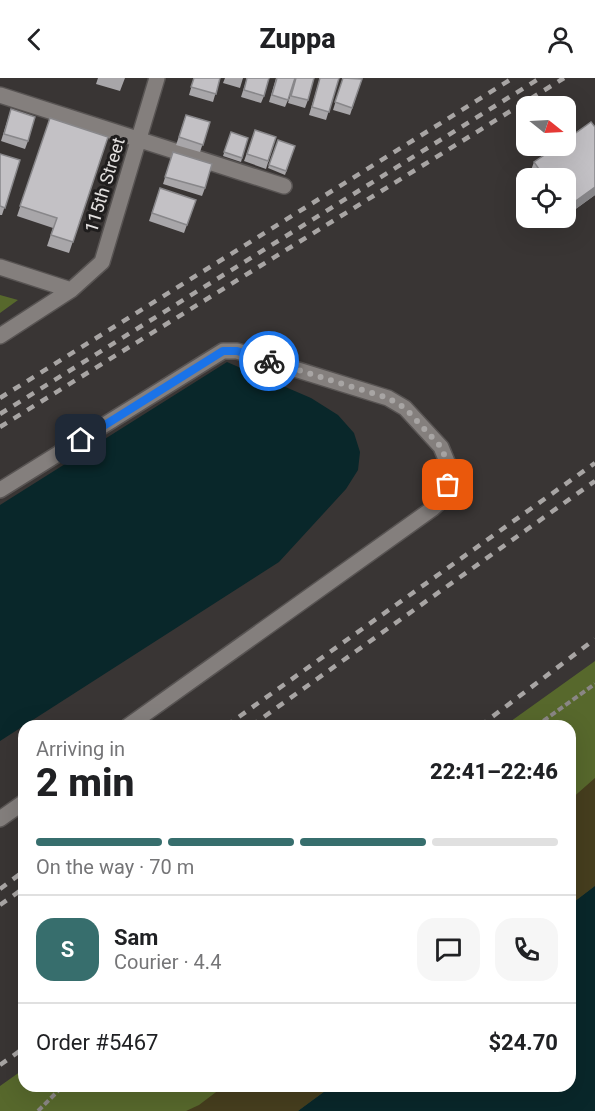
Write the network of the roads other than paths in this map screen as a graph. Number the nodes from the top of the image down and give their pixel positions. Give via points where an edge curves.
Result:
1 (157, 78) edge
2 (0, 95) edge
3 (139, 140) junction
4 (284, 186) dead end
5 (0, 267) edge
6 (71, 290) junction
7 (0, 336) edge
8 (0, 490) edge
9 (137, 720) edge
10 (18, 806) edge
11 (0, 819) edge

1 - 3 street, 115th Street
2 - 3 street
3 - 4 street
3 - 6 street, 115th Street via 102,262
5 - 6 street
6 - 7 street, 115th Street
8 - 9 street via 223,351 237,351 388,398 405,408 441,447 450,469 443,499 432,509
10 - 11 street

